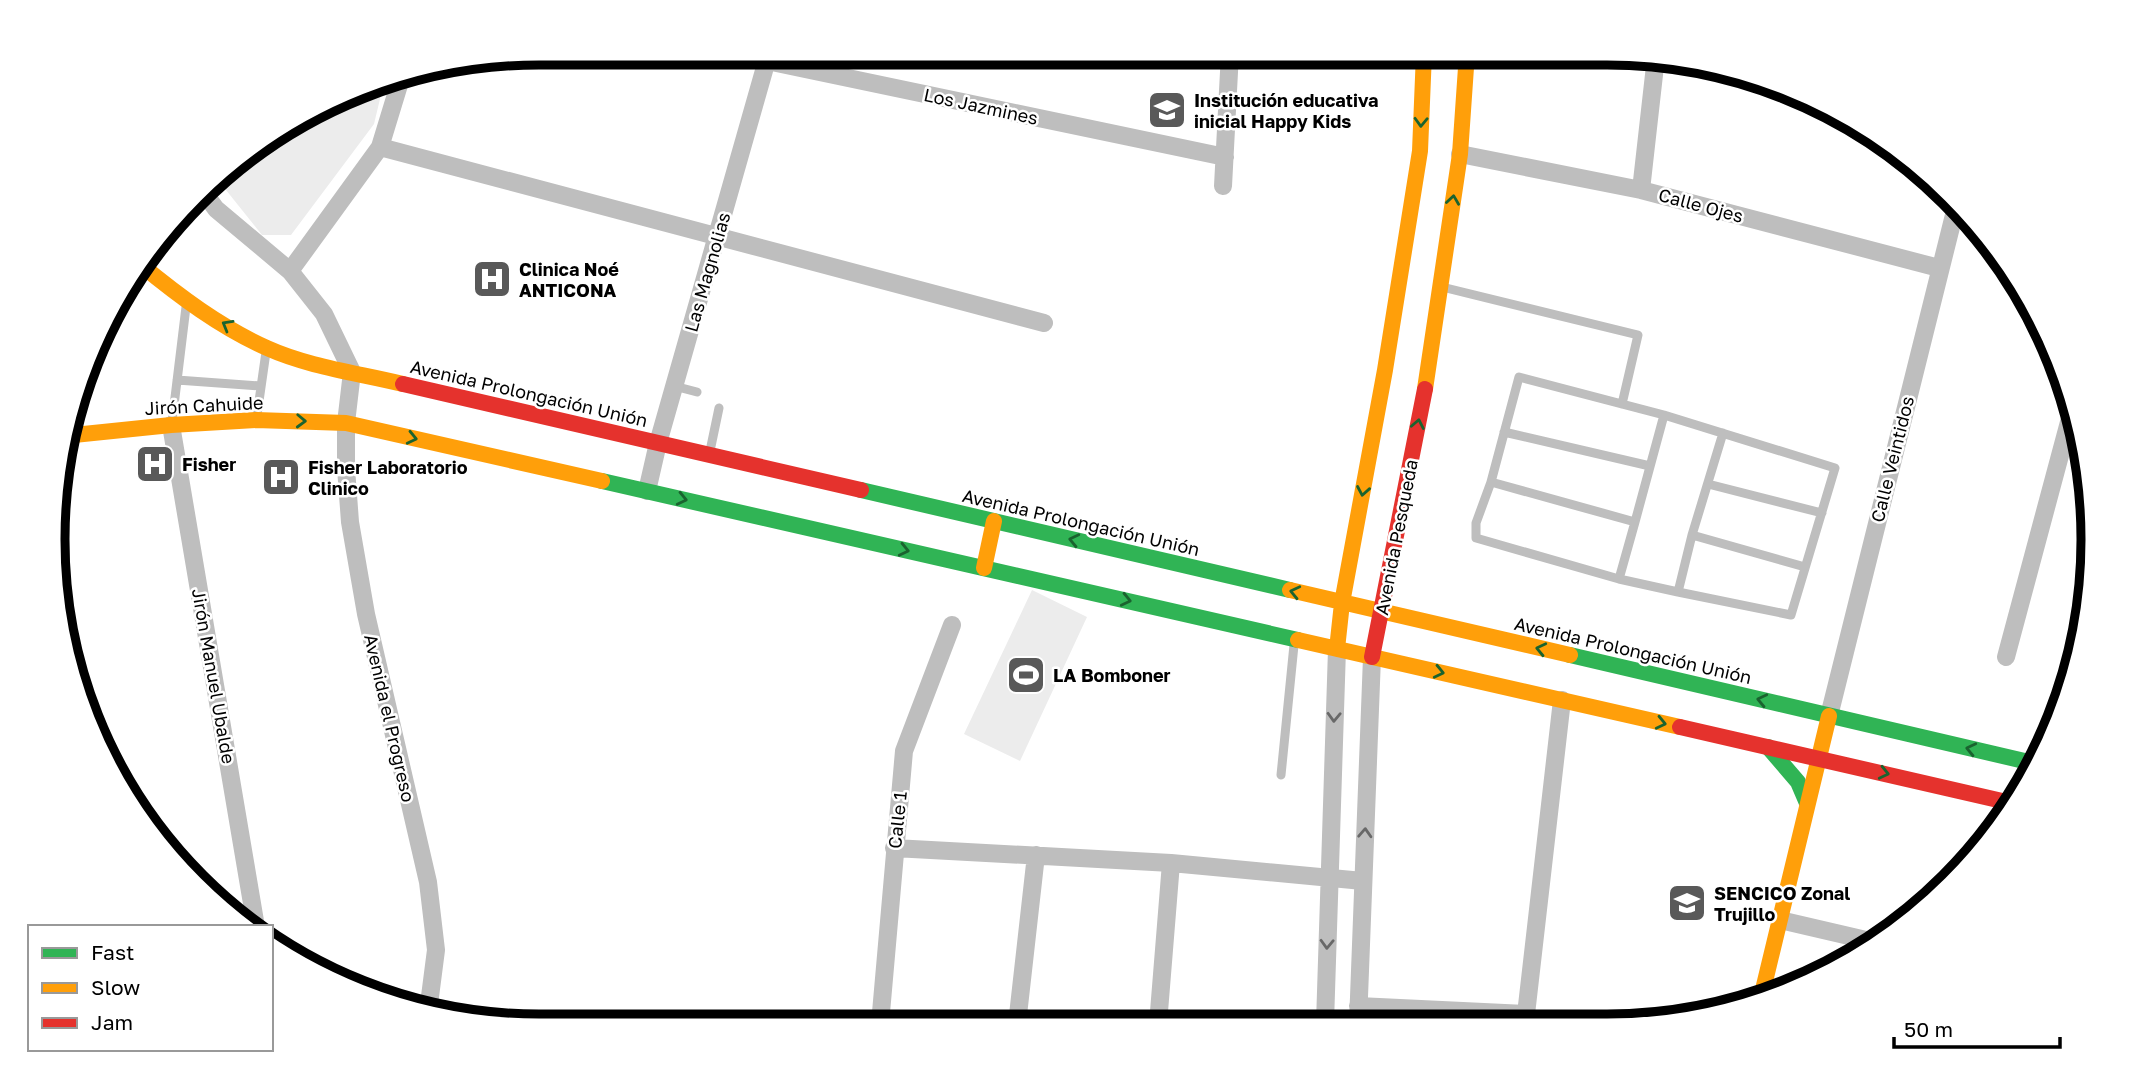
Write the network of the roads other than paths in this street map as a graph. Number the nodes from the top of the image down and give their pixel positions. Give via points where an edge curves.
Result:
1 (766, 65) edge
2 (805, 65) edge
3 (1229, 65) edge
4 (1424, 65) edge
5 (1466, 65) edge
6 (1655, 68) edge
7 (399, 87) edge
8 (380, 148) junction
9 (1460, 154) junction
10 (1225, 157) junction
11 (1223, 186) dead end
12 (1641, 190) junction
13 (209, 199) edge
14 (1953, 216) edge
15 (717, 237) junction
16 (1939, 268) junction
17 (148, 271) edge
18 (290, 271) junction
19 (1441, 287) junction
20 (186, 302) junction
21 (1044, 323) dead end
22 (267, 348) junction
23 (352, 372) junction
24 (1396, 372) junction
25 (1427, 379) junction
26 (177, 380) junction
27 (261, 386) junction
28 (674, 386) junction
29 (697, 392) dead end
30 (1622, 404) junction
31 (719, 408) dead end
32 (1664, 415) junction
33 (256, 420) junction
34 (346, 423) junction
35 (171, 425) junction
36 (2067, 428) edge
37 (1504, 432) junction
38 (1723, 433) junction
39 (77, 435) edge
40 (658, 443) junction
41 (709, 455) junction
42 (1650, 466) junction
43 (1491, 482) junction
44 (1708, 484) junction
45 (647, 491) junction
46 (1822, 513) junction
47 (994, 521) junction
48 (1635, 522) junction
49 (1692, 535) junction
50 (1805, 567) junction
51 (984, 568) junction
52 (1619, 579) junction
53 (1678, 592) junction
54 (1342, 603) junction
55 (1381, 611) junction
56 (952, 625) dead end
57 (1295, 638) junction
58 (1337, 649) junction
59 (1373, 657) junction
60 (2006, 657) dead end
61 (1562, 700) junction
62 (1829, 716) junction
63 (1768, 747) junction
64 (1818, 758) junction
65 (2026, 761) edge
66 (1281, 775) dead end
67 (2002, 801) edge
68 (1807, 803) junction
69 (894, 848) junction
70 (1036, 855) junction
71 (1171, 863) junction
72 (1329, 877) junction
73 (1363, 881) junction
74 (255, 919) edge
75 (1780, 920) junction
76 (1862, 939) edge
77 (1764, 987) edge
78 (429, 1001) edge
79 (881, 1014) edge
80 (1018, 1014) edge
81 (1159, 1014) edge
82 (1325, 1014) edge
83 (1358, 1014) edge
84 (1525, 1014) edge

1 - 15 street, Las Magnolias
2 - 10 street, Los Jazmines
3 - 10 street
4 -> 24 main road via 1420,152
5 - 9 main road, Avenida Pesqueda
6 - 12 street
7 - 8 street
8 - 15 street
8 - 18 street
9 - 12 street, Calle Ojes
19 -> 9 main road, Avenida Pesqueda
10 - 11 street
12 - 16 street, Calle Ojes
13 - 18 street
14 - 16 street, Calle Veintidos
15 - 21 street
15 - 28 street, Las Magnolias
16 - 62 street, Calle Veintidos
17 - 20 main road, Avenida Prolongación Unión
18 - 23 street via 324,314
19 - 25 main road, Avenida Pesqueda
19 - 30 lane via 1638,335
22 -> 20 main road, Avenida Prolongación Unión
20 - 26 lane
22 - 23 main road, Avenida Prolongación Unión
22 - 27 lane
23 - 34 street, Avenida el Progreso
23 - 40 main road, Avenida Prolongación Unión
24 - 25 main road
24 -> 54 main road
55 -> 25 main road, Avenida Pesqueda
26 - 27 lane
26 - 35 lane
27 - 33 lane
28 - 29 lane
28 - 40 street, Las Magnolias
30 - 32 lane
30 - 37 lane via 1519,377
31 - 41 lane
32 - 38 lane
32 - 42 lane
33 -> 34 main road, Jirón Cahuide
33 - 35 main road, Jirón Cahuide
34 -> 45 main road
34 - 78 street, Avenida el Progreso via 350,522 366,614 428,883 436,950
35 - 39 main road, Jirón Cahuide
35 - 74 street, Jirón Manuel Ubalde
36 - 60 street
37 - 42 lane
37 - 43 lane
38 - 44 lane
38 - 46 lane via 1835,468
40 - 41 main road, Avenida Prolongación Unión
40 - 45 street, Las Magnolias
41 - 47 main road, Avenida Prolongación Unión
42 - 48 lane
43 - 48 lane
43 - 52 lane via 1476,523 1476,538
44 - 46 lane
44 - 49 lane
45 -> 51 main road
46 - 50 lane
47 - 51 main road
54 -> 47 main road, Avenida Prolongación Unión
48 - 52 lane
49 - 50 lane
49 - 53 lane
50 - 53 lane via 1791,615
51 -> 57 main road
52 - 53 lane
54 - 55 main road, Avenida Prolongación Unión
54 - 58 main road
55 - 59 main road, Avenida Pesqueda
62 -> 55 main road, Avenida Prolongación Unión
56 - 69 street, Calle 1 via 904,751
57 - 58 main road
57 - 66 lane
58 - 59 main road
58 -> 72 street
59 -> 61 main road
73 -> 59 street, Avenida Pesqueda
61 -> 63 main road
61 - 84 street
62 - 64 main road
65 -> 62 main road, Avenida Prolongación Unión
63 - 64 main road
63 - 68 main road via 1798,782
64 -> 67 main road
64 - 68 main road
68 - 75 main road
69 - 70 street
69 - 79 street, Calle 1
70 - 71 street
70 - 80 street
71 - 72 street
71 - 81 street
72 - 73 street
72 -> 82 street
73 - 83 street, Avenida Pesqueda
75 - 76 street
75 - 77 main road

